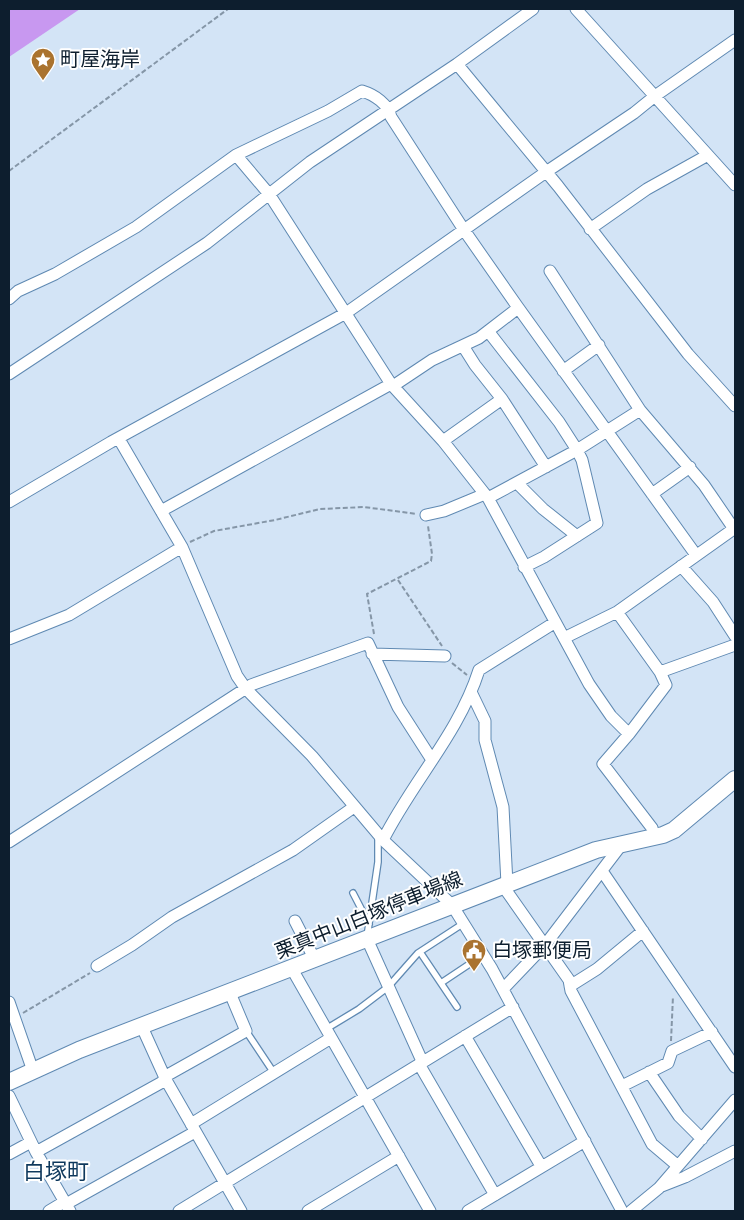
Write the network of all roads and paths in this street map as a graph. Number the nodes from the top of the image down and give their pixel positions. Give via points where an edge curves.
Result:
1 (228, 9) edge
2 (533, 9) edge
3 (576, 9) edge
4 (735, 40) edge
5 (457, 64) junction
6 (655, 96) junction
7 (389, 109) junction
8 (236, 154) junction
9 (708, 155) junction
10 (9, 171) edge
11 (546, 172) junction
12 (735, 185) edge
13 (269, 194) junction
14 (590, 229) junction
15 (464, 230) junction
16 (550, 271) dead end
17 (9, 299) edge
18 (518, 308) junction
19 (346, 313) junction
20 (488, 331) junction
21 (599, 345) junction
22 (463, 346) junction
23 (563, 371) junction
24 (9, 374) edge
25 (392, 385) junction
26 (502, 399) junction
27 (735, 406) edge
28 (640, 410) junction
29 (607, 432) junction
30 (119, 439) junction
31 (442, 441) junction
32 (577, 450) junction
33 (546, 467) junction
34 (690, 467) junction
35 (517, 483) junction
36 (652, 494) junction
37 (487, 496) junction
38 (9, 502) edge
39 (162, 511) junction
40 (426, 515) junction
41 (735, 529) edge
42 (577, 536) junction
43 (182, 547) junction
44 (696, 555) junction
45 (681, 566) junction
46 (524, 567) junction
47 (397, 579) junction
48 (617, 612) junction
49 (554, 623) junction
50 (735, 636) edge
51 (564, 638) junction
52 (9, 639) edge
53 (735, 645) edge
54 (370, 649) junction
55 (445, 656) junction
56 (660, 672) junction
57 (477, 676) junction
58 (246, 689) junction
59 (472, 694) junction
60 (629, 734) junction
61 (432, 760) junction
62 (735, 778) edge
63 (354, 807) junction
64 (654, 835) junction
65 (381, 837) junction
66 (9, 842) edge
67 (622, 844) junction
68 (602, 871) junction
69 (505, 885) junction
70 (353, 893) dead end
71 (452, 905) junction
72 (294, 921) dead end
73 (464, 923) junction
74 (643, 931) junction
75 (368, 932) junction
76 (545, 945) junction
77 (420, 952) junction
78 (483, 954) junction
79 (315, 960) junction
80 (96, 966) joint
81 (292, 969) junction
82 (674, 977) junction
83 (441, 983) junction
84 (570, 986) junction
85 (388, 987) junction
86 (503, 989) junction
87 (230, 993) junction
88 (9, 1002) edge
89 (457, 1007) dead end
90 (513, 1007) junction
91 (14, 1018) junction
92 (142, 1027) junction
93 (246, 1031) junction
94 (712, 1032) junction
95 (329, 1033) junction
96 (465, 1036) junction
97 (672, 1051) junction
98 (421, 1063) junction
99 (735, 1067) edge
100 (33, 1071) junction
101 (649, 1072) junction
102 (274, 1073) junction
103 (165, 1078) junction
104 (9, 1082) edge
105 (622, 1086) junction
106 (9, 1096) edge
107 (365, 1098) junction
108 (735, 1100) edge
109 (193, 1128) junction
110 (702, 1139) junction
111 (585, 1141) junction
112 (33, 1147) junction
113 (735, 1151) edge
114 (9, 1154) edge
115 (399, 1156) junction
116 (541, 1166) junction
117 (678, 1166) junction
118 (224, 1184) junction
119 (659, 1188) junction
120 (495, 1196) junction
121 (67, 1206) edge
122 (427, 1210) edge
123 (49, 1211) edge
124 (179, 1211) edge
125 (241, 1211) edge
126 (308, 1211) edge
127 (468, 1211) edge
128 (622, 1211) edge
129 (631, 1211) edge

1 - 10 path
2 - 5 street
3 - 6 street
4 - 6 street
5 - 7 street
5 - 11 street
6 - 9 street
6 - 11 street
7 - 8 street via 370,93 362,91 328,111
7 - 13 street
7 - 15 street via 391,117
8 - 13 street
8 - 17 street via 136,227 55,274 18,291
9 - 12 street
9 - 14 street via 647,189
11 - 14 street
11 - 15 street
13 - 19 street
13 - 24 street via 207,243
14 - 27 street via 688,354
15 - 18 street
15 - 19 street
16 - 21 street
18 - 20 street
18 - 23 street
19 - 25 street
19 - 30 street
20 - 22 street
20 - 32 street
21 - 23 street
21 - 28 street
22 - 25 street via 432,360
22 - 26 street
23 - 29 street
25 - 31 street
25 - 39 street
26 - 31 street
26 - 33 street
28 - 29 street
28 - 34 street
29 - 32 street
29 - 36 street
30 - 38 street
30 - 39 street
31 - 37 street
32 - 33 street
32 - 42 street via 597,523
33 - 35 street
34 - 36 street
34 - 41 street
35 - 37 street
35 - 42 street
36 - 44 street
37 - 40 street
37 - 46 street
39 - 43 street
40 - 43 path via 364,507 320,509 214,531
40 - 47 path via 432,546 430,562
41 - 44 street
42 - 46 street
43 - 52 street via 76,611
43 - 58 street via 237,676
44 - 45 street
45 - 48 street
45 - 50 street via 712,602
46 - 49 street
47 - 54 path via 367,594 375,640
47 - 55 path via 443,648
48 - 51 street
48 - 56 street
49 - 51 street
49 - 57 street via 479,670
51 - 60 street via 596,696
53 - 56 street
54 - 55 street
54 - 58 street via 290,669
54 - 61 street via 398,707
55 - 57 path via 464,675
56 - 60 street via 666,685
57 - 59 street
58 - 63 street via 312,756
58 - 66 street
59 - 61 street
59 - 69 street via 485,721 485,740 503,807
60 - 64 street via 603,764
61 - 65 street
62 - 64 main road, 栗真中山白塚停車場線 via 674,830
63 - 65 street
63 - 80 street via 293,850 172,917
64 - 67 main road, 栗真中山白塚停車場線
65 - 71 street
65 - 75 lane
67 - 68 street
67 - 69 main road, 栗真中山白塚停車場線 via 596,850
68 - 74 street
68 - 76 street
69 - 71 main road, 栗真中山白塚停車場線
69 - 76 street
70 - 75 lane
71 - 73 street
71 - 75 main road, 栗真中山白塚停車場線
72 - 79 street
73 - 77 lane
73 - 78 street
74 - 82 street
74 - 84 street
75 - 79 main road, 栗真中山白塚停車場線
75 - 85 street
76 - 84 street
76 - 86 street
77 - 83 lane
77 - 85 lane
78 - 83 lane
78 - 86 street
79 - 81 main road, 栗真中山白塚停車場線
80 - 91 path
81 - 87 main road, 栗真中山白塚停車場線
81 - 95 street
82 - 94 street
82 - 97 path
83 - 89 lane
84 - 105 street
85 - 95 lane
85 - 98 street
86 - 90 street
87 - 92 main road, 栗真中山白塚停車場線
87 - 93 street
88 - 91 street
90 - 96 street
90 - 111 street
91 - 100 street
92 - 100 main road, 栗真中山白塚停車場線
92 - 103 street
93 - 102 lane
93 - 103 street
94 - 97 street
94 - 99 street
95 - 102 street
95 - 107 street
96 - 98 street
96 - 116 street
97 - 101 street via 668,1063
98 - 107 street
98 - 120 street
100 - 104 main road, 栗真中山白塚停車場線
101 - 105 street
101 - 110 street via 679,1116
102 - 109 street
103 - 109 street
103 - 112 street
105 - 117 street via 652,1144
106 - 112 street
107 - 115 street
107 - 118 street
108 - 110 street
109 - 118 street
109 - 121 street
110 - 117 street
111 - 116 street
111 - 128 street
112 - 114 street
112 - 121 street
113 - 119 street
115 - 122 street
115 - 126 street
116 - 120 street
117 - 119 street
118 - 124 street
118 - 125 street
119 - 129 street
120 - 127 street
121 - 123 street

